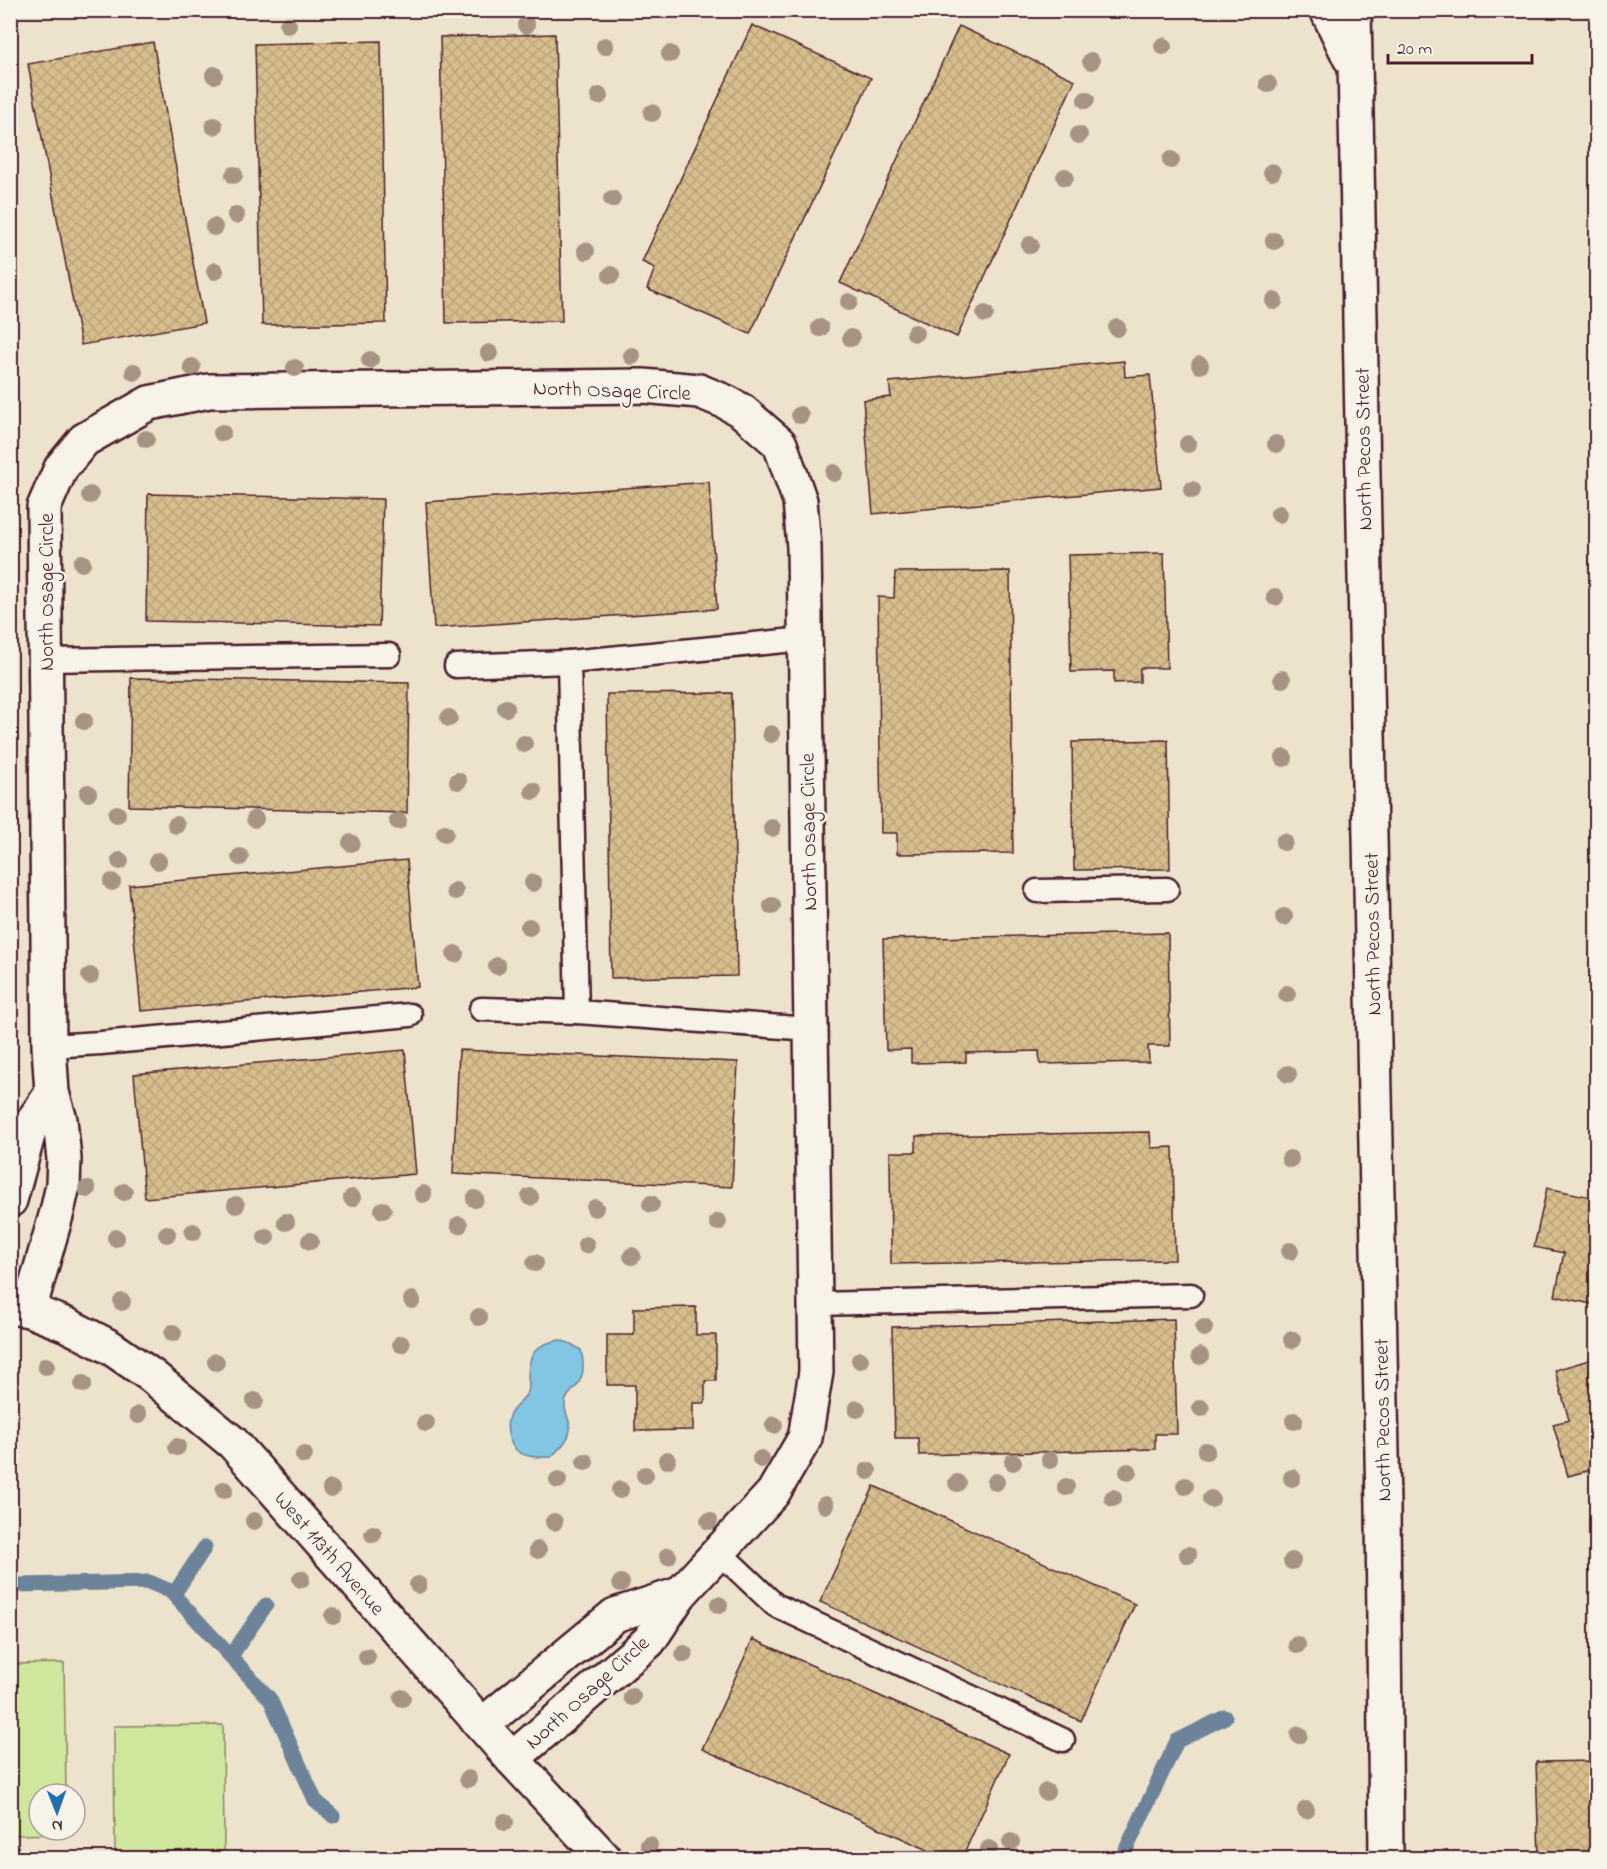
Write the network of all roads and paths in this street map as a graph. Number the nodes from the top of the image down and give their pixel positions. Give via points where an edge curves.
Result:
1 (1328, 10) edge
2 (1354, 10) edge
3 (1373, 10) edge
4 (1355, 69) junction
5 (805, 639) junction
6 (389, 655) dead end
7 (45, 660) junction
8 (569, 662) junction
9 (456, 666) dead end
10 (1167, 889) dead end
11 (1037, 891) dead end
12 (482, 1009) dead end
13 (577, 1012) junction
14 (410, 1015) dead end
15 (811, 1029) junction
16 (49, 1046) junction
17 (52, 1094) junction
18 (10, 1200) edge
19 (1191, 1295) dead end
20 (816, 1304) junction
21 (20, 1309) edge
22 (718, 1551) junction
23 (680, 1594) junction
24 (482, 1725) junction
25 (1063, 1740) dead end
26 (512, 1759) junction
27 (604, 1858) edge
28 (1386, 1858) edge

1 - 4 street
2 - 4 street, North Pecos Street
3 - 4 street
4 - 28 street, North Pecos Street via 1383,1506
5 - 7 street, North Osage Circle via 800,501 780,444 726,402 699,391 643,386 209,391 149,403 84,440 61,468 44,507
5 - 8 lane
5 - 15 street, North Osage Circle
6 - 7 lane
7 - 16 street, North Osage Circle
8 - 9 lane
8 - 13 lane
10 - 11 lane
12 - 13 lane
13 - 15 lane
14 - 16 lane
15 - 20 street, North Osage Circle
16 - 17 street, North Osage Circle
17 - 18 street via 31,1124
17 - 21 street, North Osage Circle via 60,1120 63,1185 57,1212
19 - 20 lane
20 - 22 street, North Osage Circle via 816,1372 805,1438 773,1493
21 - 24 street, West 113th Avenue via 68,1325 110,1347 233,1443
22 - 23 street, North Osage Circle
22 - 25 lane via 775,1605
23 - 24 street, North Osage Circle via 615,1615
23 - 26 street, North Osage Circle via 649,1641
24 - 26 street, West 113th Avenue
26 - 27 street, West 113th Avenue

